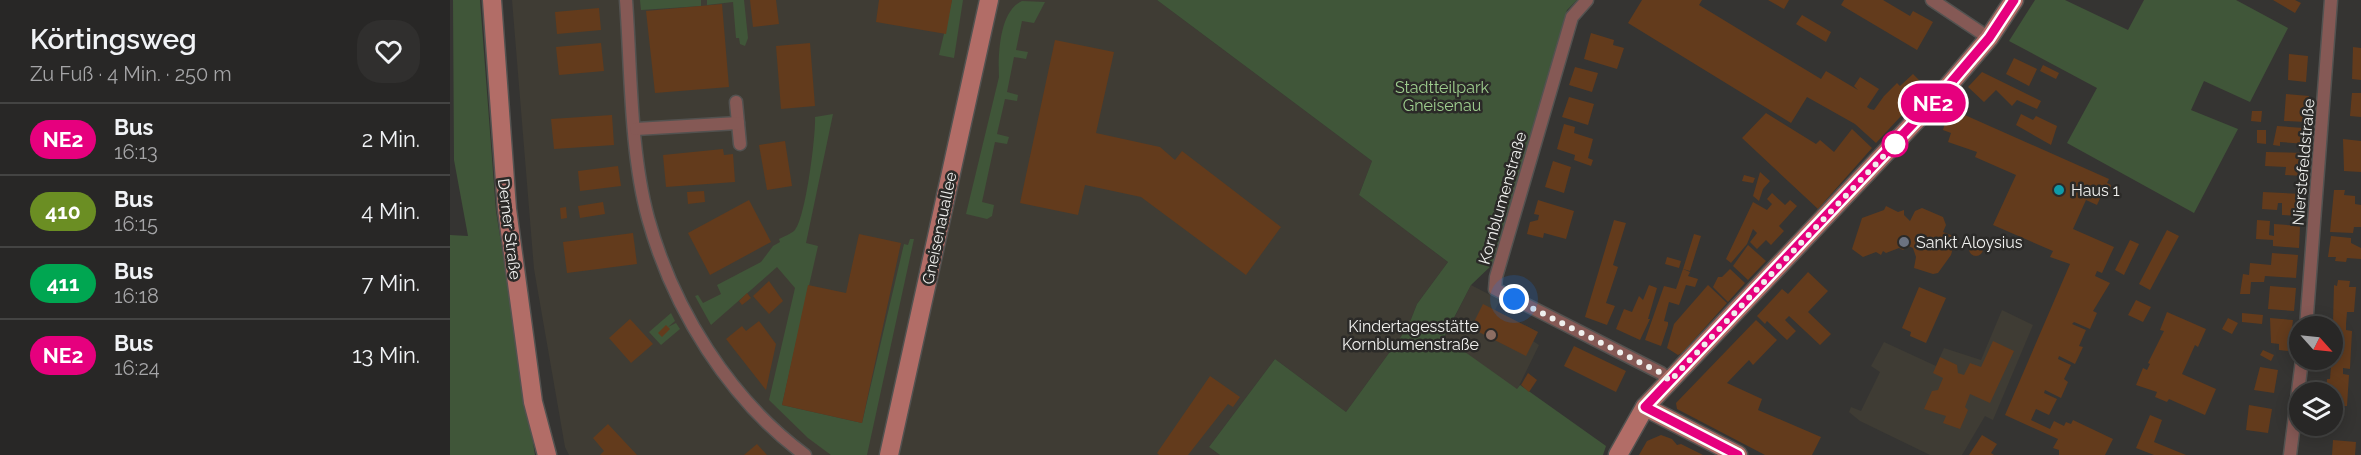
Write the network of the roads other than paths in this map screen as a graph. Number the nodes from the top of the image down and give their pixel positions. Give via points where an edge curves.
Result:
1 (492, 0) edge
2 (626, 0) edge
3 (989, 0) edge
4 (1587, 0) edge
5 (1932, 0) edge
6 (2014, 0) edge
7 (2331, 0) edge
8 (1989, 38) junction
9 (736, 102) dead end
10 (738, 123) junction
11 (636, 129) junction
12 (740, 144) dead end
13 (2307, 316) edge
14 (2301, 370) edge
15 (1670, 381) junction
16 (1645, 407) junction
17 (547, 455) edge
18 (805, 455) edge
19 (889, 455) edge
20 (1618, 455) edge
21 (1738, 455) edge
22 (2290, 455) edge

1 - 17 main road, Derner Straße via 507,209 533,402
2 - 11 street
3 - 19 main road, Gneisenauallee
4 - 15 street, Kornblumenstraße via 1572,17 1495,290
5 - 8 street
6 - 8 main road
7 - 13 street, Nierstefeldstraße
8 - 15 main road
9 - 10 street
10 - 11 street
10 - 12 street
11 - 18 street via 648,218 679,297 745,402
14 - 22 street
15 - 16 main road
16 - 20 main road
16 - 21 main road

